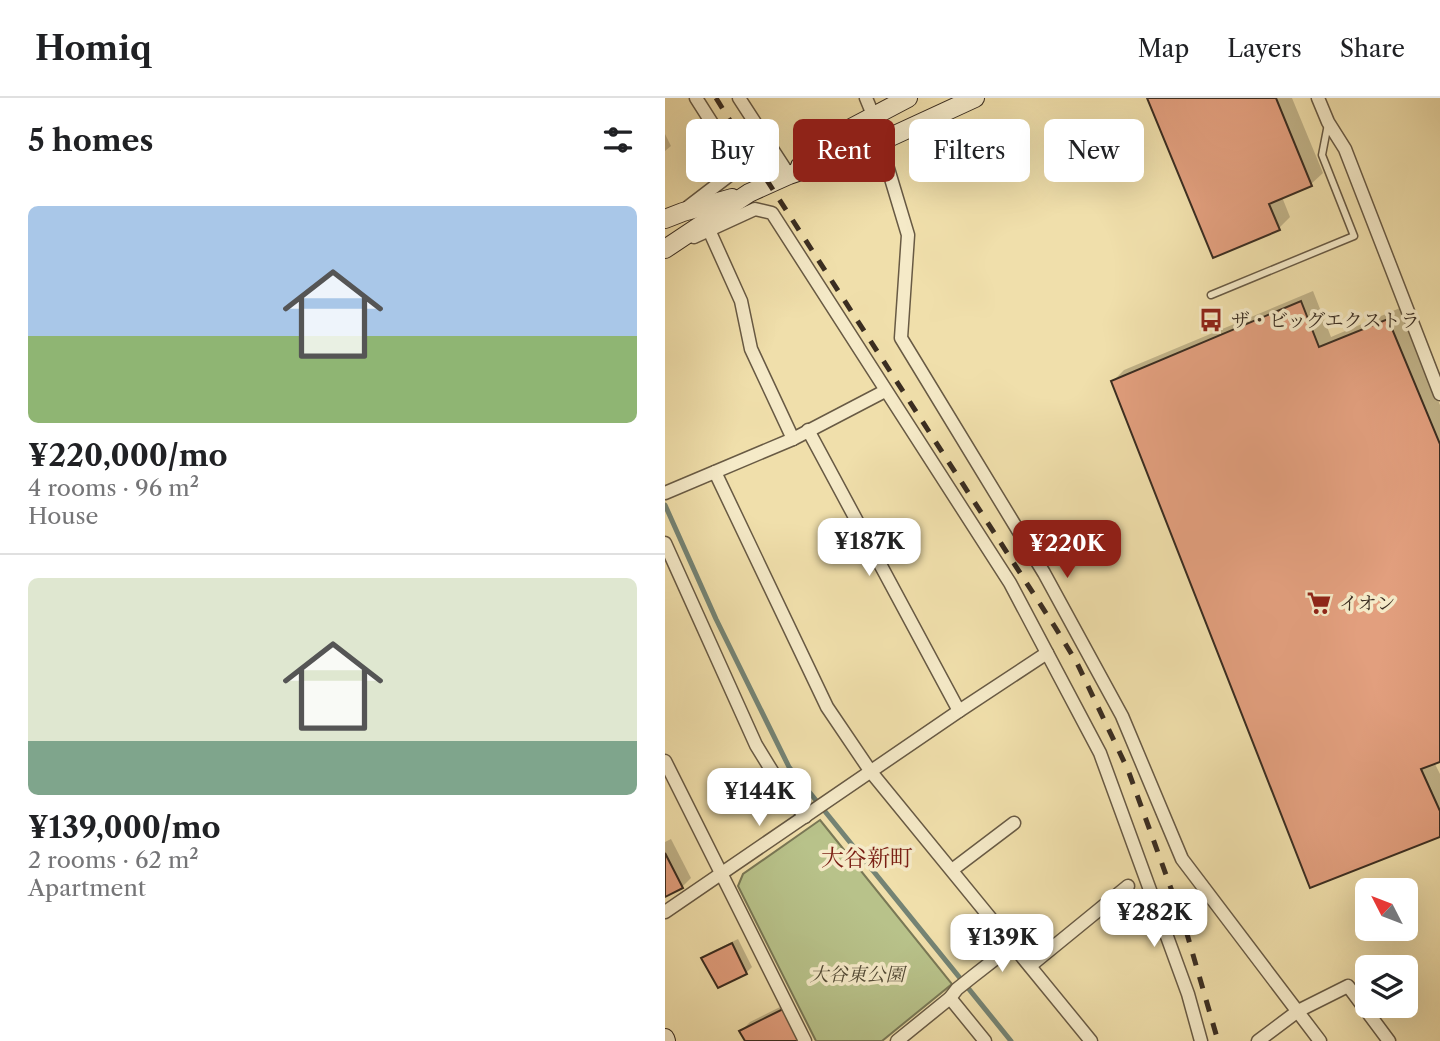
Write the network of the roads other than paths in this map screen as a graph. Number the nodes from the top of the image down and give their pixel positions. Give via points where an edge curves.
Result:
1 (696, 98) edge
2 (739, 98) edge
3 (908, 98) edge
4 (975, 98) edge
5 (1318, 98) edge
6 (869, 107) edge
7 (1328, 122) junction
8 (895, 135) edge
9 (793, 174) edge
10 (789, 175) junction
11 (892, 182) edge
12 (749, 194) junction
13 (683, 212) junction
14 (665, 219) edge
15 (709, 230) junction
16 (665, 249) edge
17 (1211, 295) dead end
18 (885, 391) junction
19 (1440, 394) edge
20 (808, 430) junction
21 (793, 439) junction
22 (716, 472) junction
23 (668, 491) edge
24 (665, 543) edge
25 (1047, 653) junction
26 (960, 711) junction
27 (665, 761) edge
28 (871, 772) junction
29 (810, 814) junction
30 (1014, 822) dead end
31 (952, 870) junction
32 (721, 875) junction
33 (1128, 886) dead end
34 (665, 912) edge
35 (1013, 944) junction
36 (1031, 965) junction
37 (954, 994) junction
38 (1298, 1011) junction
39 (805, 1041) edge
40 (897, 1041) edge
41 (985, 1041) edge
42 (1091, 1041) edge
43 (1201, 1041) edge
44 (1258, 1041) edge
45 (1320, 1041) edge
46 (1389, 1041) edge

1 - 13 street via 736,161 731,174
2 - 10 street
3 - 6 street
4 - 8 street
5 - 7 street
6 - 10 street via 851,128
7 - 17 lane via 1322,155 1354,236
7 - 19 street via 1345,149
9 - 10 street
10 - 12 street
11 - 38 street via 908,234 901,338 1044,573 1122,716 1182,859
12 - 13 street
12 - 16 street
13 - 14 street
15 - 16 street
15 - 18 street via 755,209 772,213
15 - 21 street via 741,301 751,349
18 - 20 street
18 - 25 street via 1010,583
20 - 21 street
20 - 26 street
21 - 22 street
22 - 23 street
22 - 28 street via 827,707
24 - 29 street via 756,745 775,776
25 - 26 street
25 - 43 street via 1100,753
26 - 28 street
27 - 32 street
28 - 29 street
28 - 31 street
29 - 32 street
30 - 31 street
31 - 35 street
32 - 34 street
32 - 39 street
33 - 36 street
35 - 36 street
35 - 37 street
36 - 42 street
37 - 40 street
37 - 41 street
38 - 44 street
38 - 45 street
38 - 46 street via 1348,986

